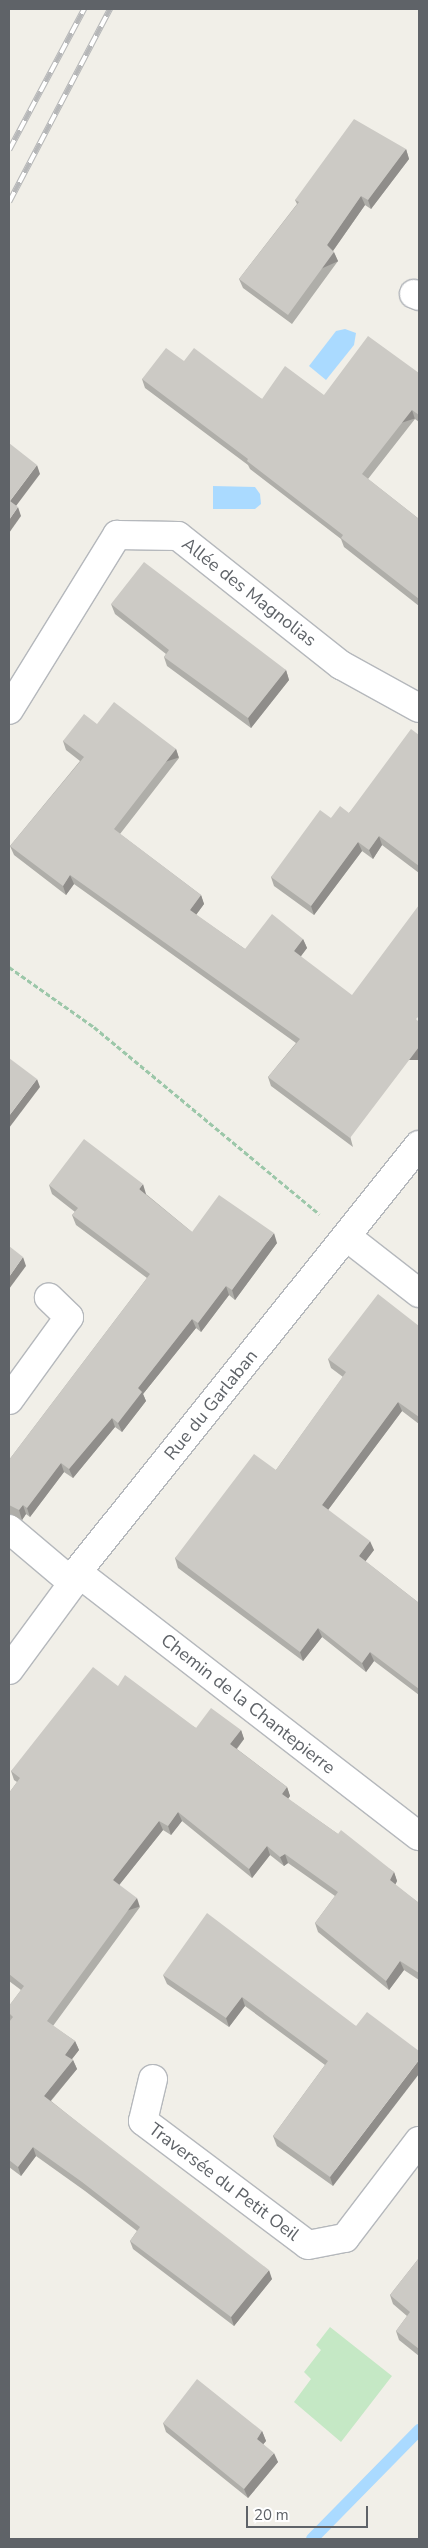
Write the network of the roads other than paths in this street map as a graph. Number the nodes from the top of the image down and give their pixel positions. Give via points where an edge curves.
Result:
1 (419, 708) edge
2 (9, 710) edge
3 (419, 1145) edge
4 (347, 1237) junction
5 (419, 1293) edge
6 (49, 1298) dead end
7 (9, 1400) edge
8 (9, 1529) edge
9 (75, 1577) junction
10 (9, 1670) edge
11 (419, 1836) edge
12 (153, 2079) dead end
13 (419, 2141) edge

1 - 2 street, Allée des Magnolias via 341,665 178,536 117,535
3 - 4 street, Rue du Garlaban
4 - 5 street
4 - 9 street, Rue du Garlaban
6 - 7 street via 70,1317
8 - 9 street
9 - 10 street, Rue du Garlaban
9 - 11 street, Chemin de la Chantepierre
12 - 13 street, Traversée du Petit Oeil via 144,2121 308,2245 345,2238

